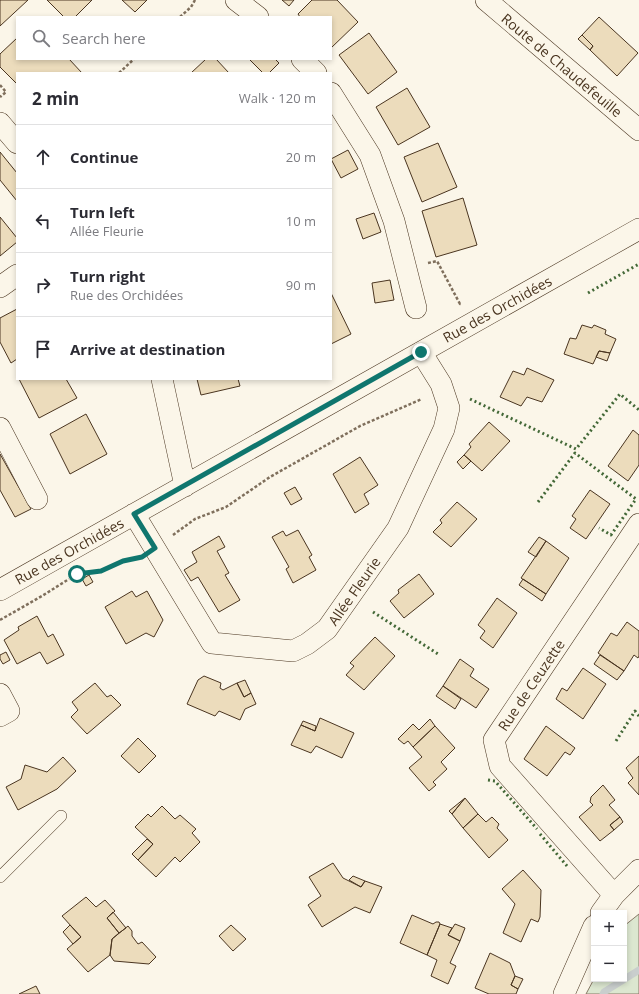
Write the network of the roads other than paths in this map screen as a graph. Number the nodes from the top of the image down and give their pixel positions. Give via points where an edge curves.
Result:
1 (236, 0) edge
2 (486, 0) edge
3 (257, 16) edge
4 (303, 60) edge
5 (315, 72) edge
6 (332, 95) edge
7 (0, 123) edge
8 (639, 130) edge
9 (16, 142) edge
10 (639, 229) edge
11 (16, 276) edge
12 (0, 287) edge
13 (416, 308) dead end
14 (421, 352) junction
15 (162, 380) edge
16 (0, 428) edge
17 (185, 486) junction
18 (38, 499) dead end
19 (134, 514) junction
20 (639, 524) edge
21 (0, 590) edge
22 (0, 694) edge
23 (0, 716) edge
24 (61, 816) dead end
25 (639, 870) edge
26 (0, 877) edge
27 (614, 895) junction
28 (603, 910) edge
29 (591, 933) edge
30 (564, 994) edge

1 - 3 street
2 - 8 street, Route de Chaudefeuille
4 - 5 street
6 - 13 street via 370,155 394,221
7 - 9 street
10 - 14 street, Rue des Orchidées
11 - 12 street
14 - 17 street, Rue des Orchidées
14 - 19 street, Allée Fleurie via 441,384 449,408 444,429 398,528 327,629 307,644 293,651 212,643
15 - 17 street
16 - 18 street
17 - 19 street, Rue des Orchidées
19 - 21 street, Rue des Orchidées
20 - 27 street, Rue de Ceuzette via 494,740 500,766
22 - 23 street via 9,711
24 - 26 lane
25 - 27 street
27 - 28 street
29 - 30 street

